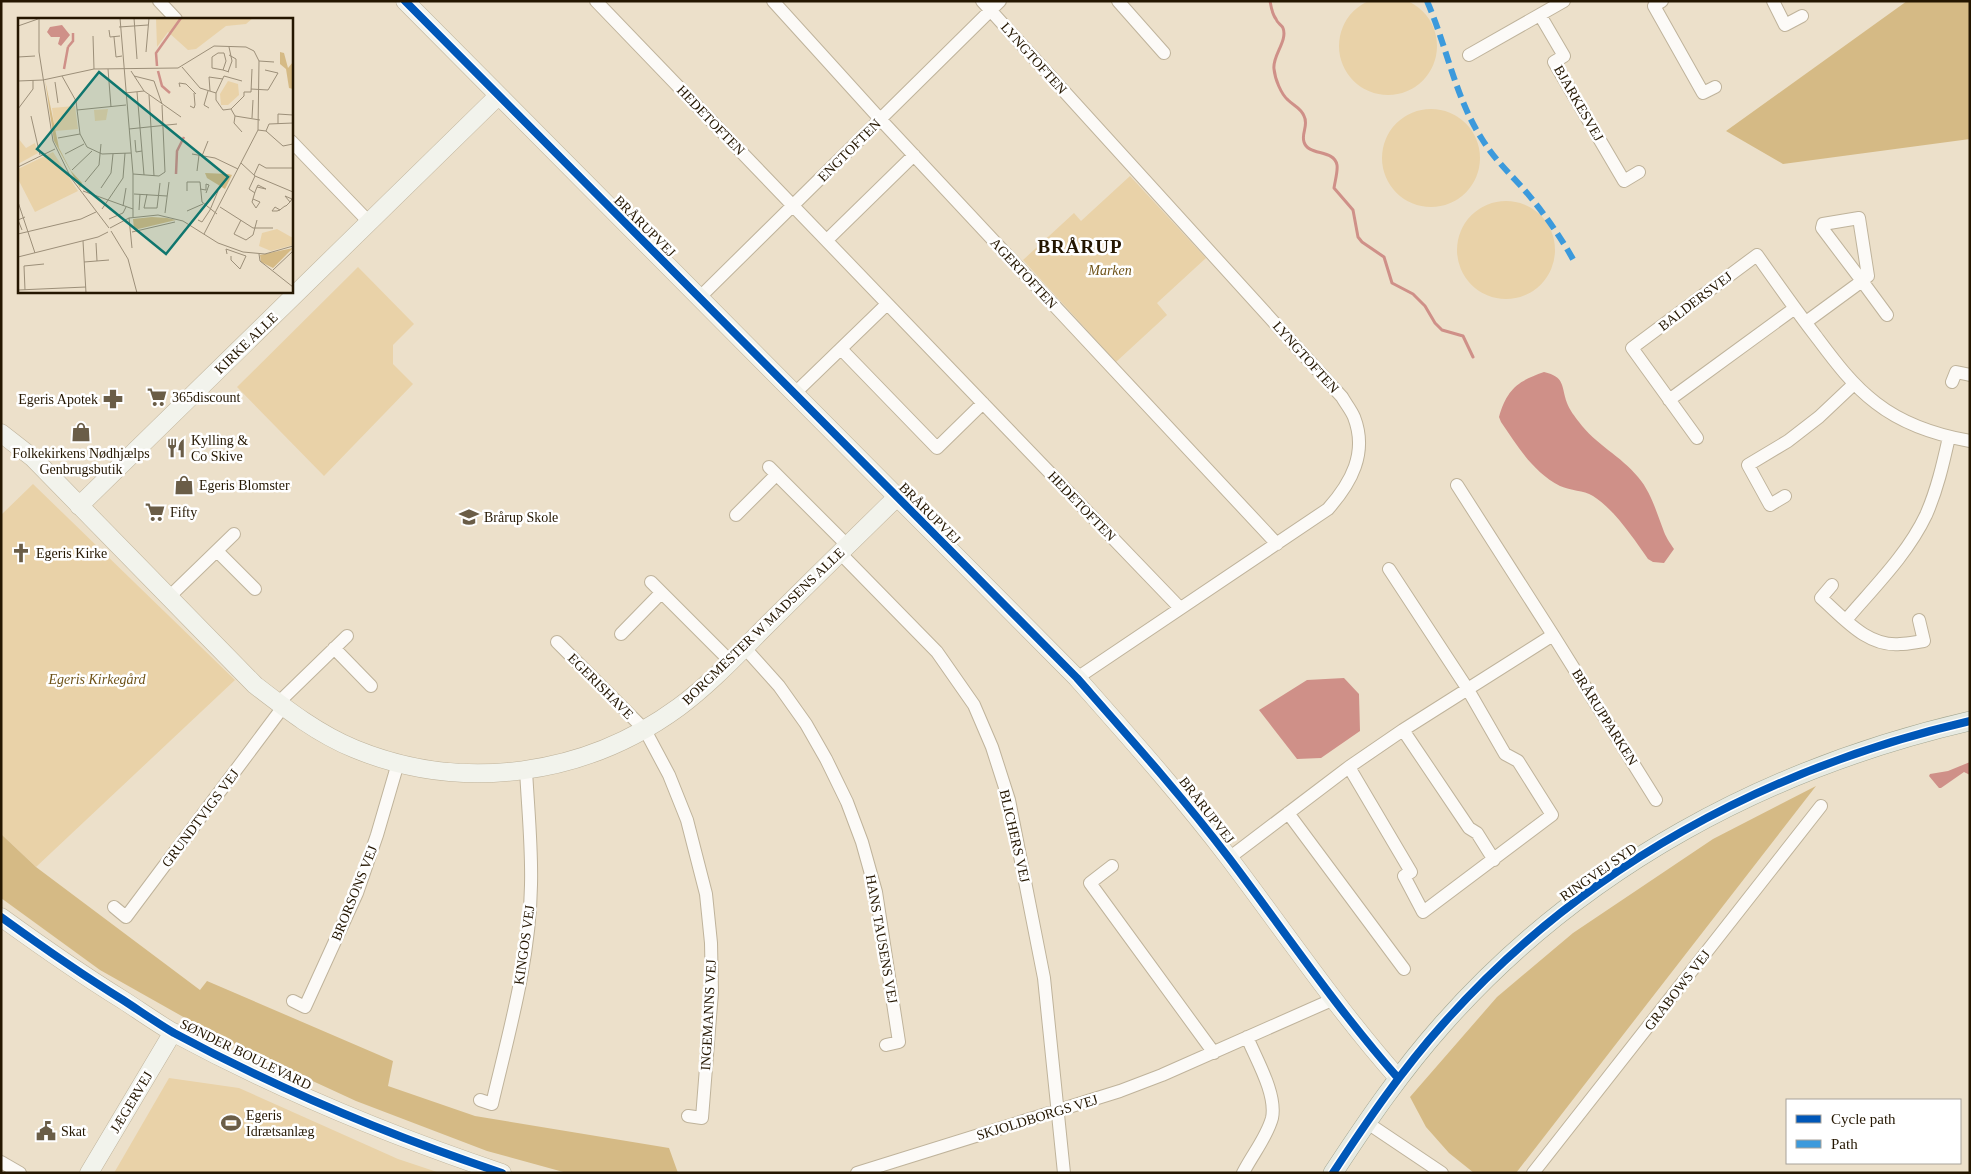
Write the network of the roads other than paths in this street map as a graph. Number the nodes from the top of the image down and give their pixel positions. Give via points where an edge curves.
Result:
1 (159, 1) edge
2 (405, 1) edge
3 (596, 1) edge
4 (773, 1) edge
5 (1000, 1) edge
6 (1118, 1) edge
7 (1564, 1) edge
8 (1662, 1) edge
9 (1773, 1) edge
10 (986, 6) edge
11 (1540, 15) junction
12 (1802, 16) dead end
13 (175, 18) edge
14 (1164, 53) dead end
15 (1469, 56) dead end
16 (1715, 86) dead end
17 (498, 96) junction
18 (880, 119) junction
19 (292, 141) edge
20 (914, 155) junction
21 (1639, 172) dead end
22 (793, 205) junction
23 (369, 222) junction
24 (827, 240) junction
25 (1862, 281) junction
26 (699, 298) junction
27 (887, 304) junction
28 (1795, 308) junction
29 (1887, 315) dead end
30 (1806, 322) junction
31 (841, 349) junction
32 (1970, 375) edge
33 (1952, 382) dead end
34 (1854, 384) junction
35 (794, 394) junction
36 (1669, 400) junction
37 (983, 403) junction
38 (1, 433) edge
39 (1949, 437) junction
40 (1697, 438) dead end
41 (1970, 441) edge
42 (1457, 486) dead end
43 (1785, 496) dead end
44 (897, 497) junction
45 (79, 506) junction
46 (736, 515) dead end
47 (234, 534) dead end
48 (1277, 544) junction
49 (843, 549) junction
50 (217, 551) junction
51 (1389, 569) dead end
52 (651, 582) dead end
53 (1832, 585) dead end
54 (255, 590) dead end
55 (662, 593) junction
56 (169, 597) junction
57 (1180, 608) junction
58 (1846, 620) junction
59 (1919, 620) dead end
60 (621, 634) dead end
61 (1553, 634) junction
62 (347, 636) dead end
63 (557, 642) dead end
64 (744, 647) junction
65 (334, 648) junction
66 (730, 661) junction
67 (1076, 678) junction
68 (372, 686) dead end
69 (1467, 688) junction
70 (280, 705) junction
71 (1970, 721) edge
72 (645, 730) junction
73 (1404, 730) junction
74 (398, 763) junction
75 (1349, 767) junction
76 (526, 770) junction
77 (1656, 800) dead end
78 (1821, 806) dead end
79 (1288, 813) junction
80 (1228, 858) junction
81 (1494, 860) junction
82 (1112, 866) dead end
83 (114, 908) dead end
84 (1, 917) edge
85 (1404, 969) dead end
86 (1334, 999) junction
87 (293, 1001) dead end
88 (173, 1032) junction
89 (1247, 1037) junction
90 (886, 1045) dead end
91 (1214, 1053) junction
92 (1398, 1078) junction
93 (480, 1100) dead end
94 (1057, 1112) junction
95 (688, 1116) dead end
96 (1366, 1122) junction
97 (1, 1162) edge
98 (20, 1173) edge
99 (89, 1173) edge
100 (502, 1173) edge
101 (857, 1173) edge
102 (1064, 1173) edge
103 (1242, 1173) edge
104 (1333, 1173) edge
105 (1442, 1173) edge
106 (1533, 1173) edge

1 - 13 street
2 - 17 street, BRÅRUPVEJ
3 - 22 street, HEDETOFTEN
4 - 18 street, AGERTOFTEN
5 - 10 street, ENGTOFTEN
6 - 14 street
7 - 11 street
8 - 16 street via 1654,6 1703,93
9 - 12 street via 1785,25
10 - 18 street, ENGTOFTEN
10 - 48 street, LYNGTOFTEN via 1342,397 1354,418 1358,456 1343,493 1328,509
11 - 15 street
11 - 21 street, BJARKESVEJ via 1564,56 1554,62 1624,181
17 - 23 street, KIRKE ALLE
17 - 26 street, BRÅRUPVEJ
18 - 20 street, AGERTOFTEN
18 - 22 street, ENGTOFTEN
19 - 23 street
20 - 24 street
20 - 48 street, AGERTOFTEN
22 - 24 street, HEDETOFTEN
22 - 26 street, ENGTOFTEN
23 - 45 street, KIRKE ALLE
24 - 27 street, HEDETOFTEN
25 - 25 street via 1822,228 1823,224 1859,218 1868,276
25 - 29 street
25 - 30 street
26 - 35 street, BRÅRUPVEJ
27 - 31 street
27 - 37 street, HEDETOFTEN
28 - 30 street, BALDERSVEJ
28 - 36 street
28 - 36 street, BALDERSVEJ via 1757,255 1632,348
30 - 34 street, BALDERSVEJ
31 - 35 street
31 - 37 street via 937,448
32 - 33 street via 1956,372
34 - 39 street, BALDERSVEJ via 1896,416 1919,428
34 - 43 street via 1796,435 1748,465 1770,505
35 - 44 street, BRÅRUPVEJ
36 - 40 street, BALDERSVEJ
37 - 57 street, HEDETOFTEN
38 - 45 street, BORGMESTER W MADSENS ALLE via 33,458
39 - 41 street, BALDERSVEJ
39 - 58 street via 1926,516 1894,564
42 - 61 street, BRÅRUPPARKEN
44 - 49 street, BORGMESTER W MADSENS ALLE
44 - 67 street, BRÅRUPVEJ
45 - 56 street, BORGMESTER W MADSENS ALLE
46 - 49 street via 772,471
47 - 50 street
48 - 57 street, LYNGTOFTEN
49 - 64 street, BORGMESTER W MADSENS ALLE
49 - 94 street, BLICHERS VEJ via 937,652 974,705 992,747 1009,800 1044,978
50 - 54 street
50 - 56 street
51 - 69 street
52 - 55 street
53 - 58 street via 1821,598
55 - 60 street
55 - 66 street
56 - 70 street, BORGMESTER W MADSENS ALLE via 255,685
57 - 67 street, LYNGTOFTEN
58 - 59 street via 1870,638 1899,644 1924,640
61 - 69 street
61 - 77 street, BRÅRUPPARKEN
62 - 65 street
63 - 72 street, EGERISHAVE
64 - 66 street, BORGMESTER W MADSENS ALLE
64 - 90 street, HANS TAUSENS VEJ via 779,686 806,724 847,802 862,842 876,892 899,1042
65 - 68 street
65 - 70 street
66 - 72 street, BORGMESTER W MADSENS ALLE via 698,692
67 - 80 street, BRÅRUPVEJ via 1149,758
69 - 73 street
69 - 81 street via 1505,754 1518,761 1552,815
70 - 74 street, BORGMESTER W MADSENS ALLE via 320,732
70 - 83 street, GRUNDTVIGS VEJ via 126,917
71 - 92 main road, RINGVEJ SYD via 1892,741 1811,769 1748,796 1663,842 1607,878 1517,950 1443,1024
72 - 76 street, BORGMESTER W MADSENS ALLE via 601,752
72 - 95 street, INGEMANNS VEJ via 669,775 687,820 706,894 712,943 712,992 702,1118
73 - 75 street
73 - 81 street
74 - 76 street, BORGMESTER W MADSENS ALLE via 454,773
74 - 87 street, BRORSONS VEJ via 353,902 305,1007
75 - 79 street
75 - 81 street via 1411,872 1404,876 1423,912
76 - 93 street, KINGOS VEJ via 531,886 527,938 492,1104
78 - 106 street, GRABOWS VEJ
79 - 80 street
79 - 85 street
80 - 86 street, BRÅRUPVEJ
82 - 91 street via 1090,883
84 - 88 street, SØNDER BOULEVARD via 90,980
86 - 89 street, SKJOLDBORGS VEJ
86 - 92 street, BRÅRUPVEJ
88 - 99 street, JÆGERVEJ
88 - 100 street, SØNDER BOULEVARD via 355,1120
89 - 91 street, SKJOLDBORGS VEJ
89 - 103 street via 1273,1104 1267,1130
91 - 94 street, SKJOLDBORGS VEJ via 1145,1082
92 - 96 main road, RINGVEJ SYD
94 - 101 street, SKJOLDBORGS VEJ
94 - 102 street, BLICHERS VEJ
96 - 104 main road, RINGVEJ SYD
96 - 105 street
97 - 98 street

